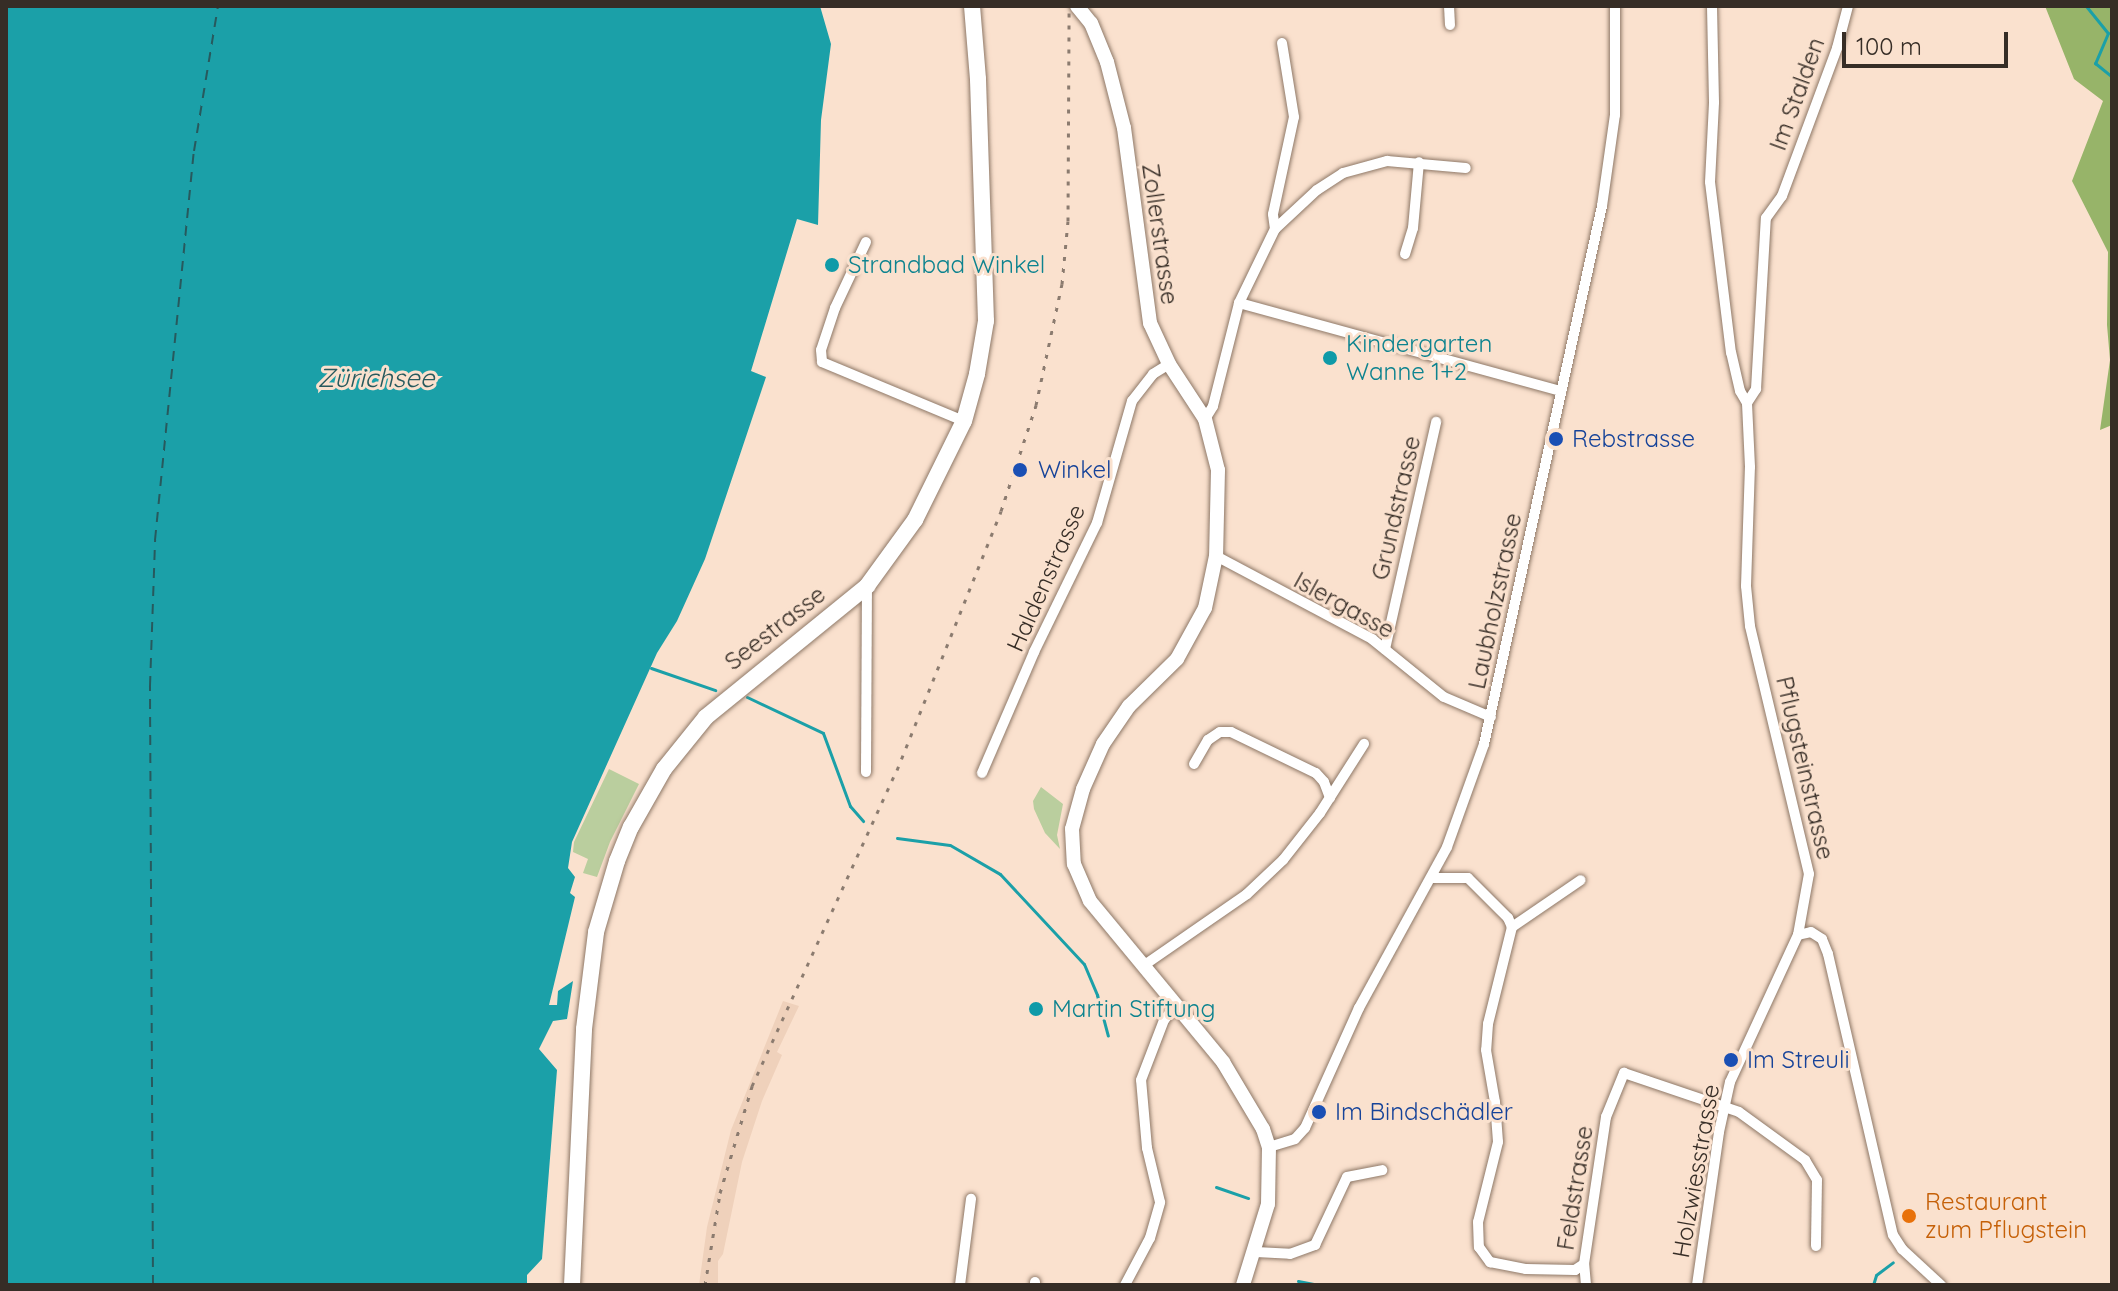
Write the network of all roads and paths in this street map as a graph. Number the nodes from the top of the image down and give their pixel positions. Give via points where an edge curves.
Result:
1 (972, 6) edge
2 (1077, 6) edge
3 (1449, 6) edge
4 (1615, 6) edge
5 (1712, 6) edge
6 (1848, 6) edge
7 (1450, 25) dead end
8 (1282, 43) dead end
9 (1419, 162) junction
10 (1466, 168) dead end
11 (1782, 196) joint
12 (1275, 229) junction
13 (866, 242) dead end
14 (1405, 254) dead end
15 (1239, 303) junction
16 (1169, 364) junction
17 (1561, 391) junction
18 (1747, 403) junction
19 (1205, 419) junction
20 (964, 421) junction
21 (1436, 422) dead end
22 (1216, 556) junction
23 (867, 586) junction
24 (1385, 649) junction
25 (1491, 717) junction
26 (1364, 744) dead end
27 (1194, 764) dead end
28 (866, 772) dead end
29 (982, 773) dead end
30 (1330, 798) junction
31 (1432, 878) junction
32 (1581, 880) dead end
33 (1512, 927) junction
34 (1798, 935) junction
35 (1143, 966) junction
36 (1175, 1007) junction
37 (1725, 1110) junction
38 (1269, 1147) junction
39 (1382, 1170) dead end
40 (971, 1199) dead end
41 (1816, 1246) dead end
42 (1254, 1258) junction
43 (1584, 1264) junction
44 (572, 1285) edge
45 (960, 1285) edge
46 (1125, 1285) edge
47 (1243, 1285) edge
48 (1586, 1285) edge
49 (1697, 1285) edge
50 (1941, 1285) edge

1 - 20 main road, Seestrasse via 986,321
2 - 16 street, Zollerstrasse via 1091,23 1107,62 1124,128 1150,323
3 - 7 street
4 - 17 street, Laubholzstrasse via 1611,156
5 - 18 street, Pflugsteinstrasse via 1710,182 1731,353
6 - 11 street, Im Stalden
8 - 12 street via 1294,117 1273,214
9 - 10 street
9 - 12 street via 1387,161 1343,173
9 - 14 street
11 - 18 street, Pflugsteinstrasse via 1763,232 1756,389
12 - 15 street
13 - 20 street via 835,308 822,362
15 - 17 street
15 - 19 street via 1213,406
16 - 19 street, Zollerstrasse
16 - 29 street, Haldenstrasse via 1153,374 1132,401 1097,523
17 - 25 street, Laubholzstrasse
18 - 34 street, Pflugsteinstrasse via 1746,586 1750,626 1809,868
19 - 22 street, Zollerstrasse via 1218,470
20 - 23 main road, Seestrasse via 915,520
21 - 24 street, Grundstrasse
22 - 24 street, Islergasse
22 - 35 street, Zollerstrasse via 1194,635 1129,706 1103,744 1072,829 1074,864 1090,901
23 - 28 street
23 - 44 main road, Seestrasse via 706,717 650,791 617,861 599,917 584,1029
24 - 25 street, Islergasse via 1444,697
25 - 31 street, Laubholzstrasse via 1462,811
26 - 30 street
27 - 30 street via 1208,740 1231,732 1316,773
30 - 35 street via 1283,860 1247,894
31 - 33 street via 1468,878
31 - 38 street, Laubholzstrasse via 1359,1008 1305,1128 1295,1139
32 - 33 street
33 - 43 street, Feldstrasse via 1488,1024 1486,1050 1498,1142 1478,1222 1479,1247 1490,1262 1526,1269 1575,1270
34 - 37 street, Holzwiesstrasse via 1739,1062
34 - 50 street via 1811,932 1822,939 1828,954 1893,1235
35 - 36 street, Zollerstrasse
36 - 38 street, Zollerstrasse via 1223,1062
36 - 46 street via 1164,1020 1141,1080 1147,1148 1160,1202 1150,1238
37 - 41 street via 1739,1112 1808,1163 1817,1180
37 - 43 street, Feldstrasse via 1624,1073 1606,1117
37 - 49 street, Holzwiesstrasse
38 - 42 street, Zollerstrasse via 1268,1204
39 - 42 street via 1347,1177 1315,1245
40 - 45 street
42 - 47 street, Zollerstrasse
43 - 48 street

